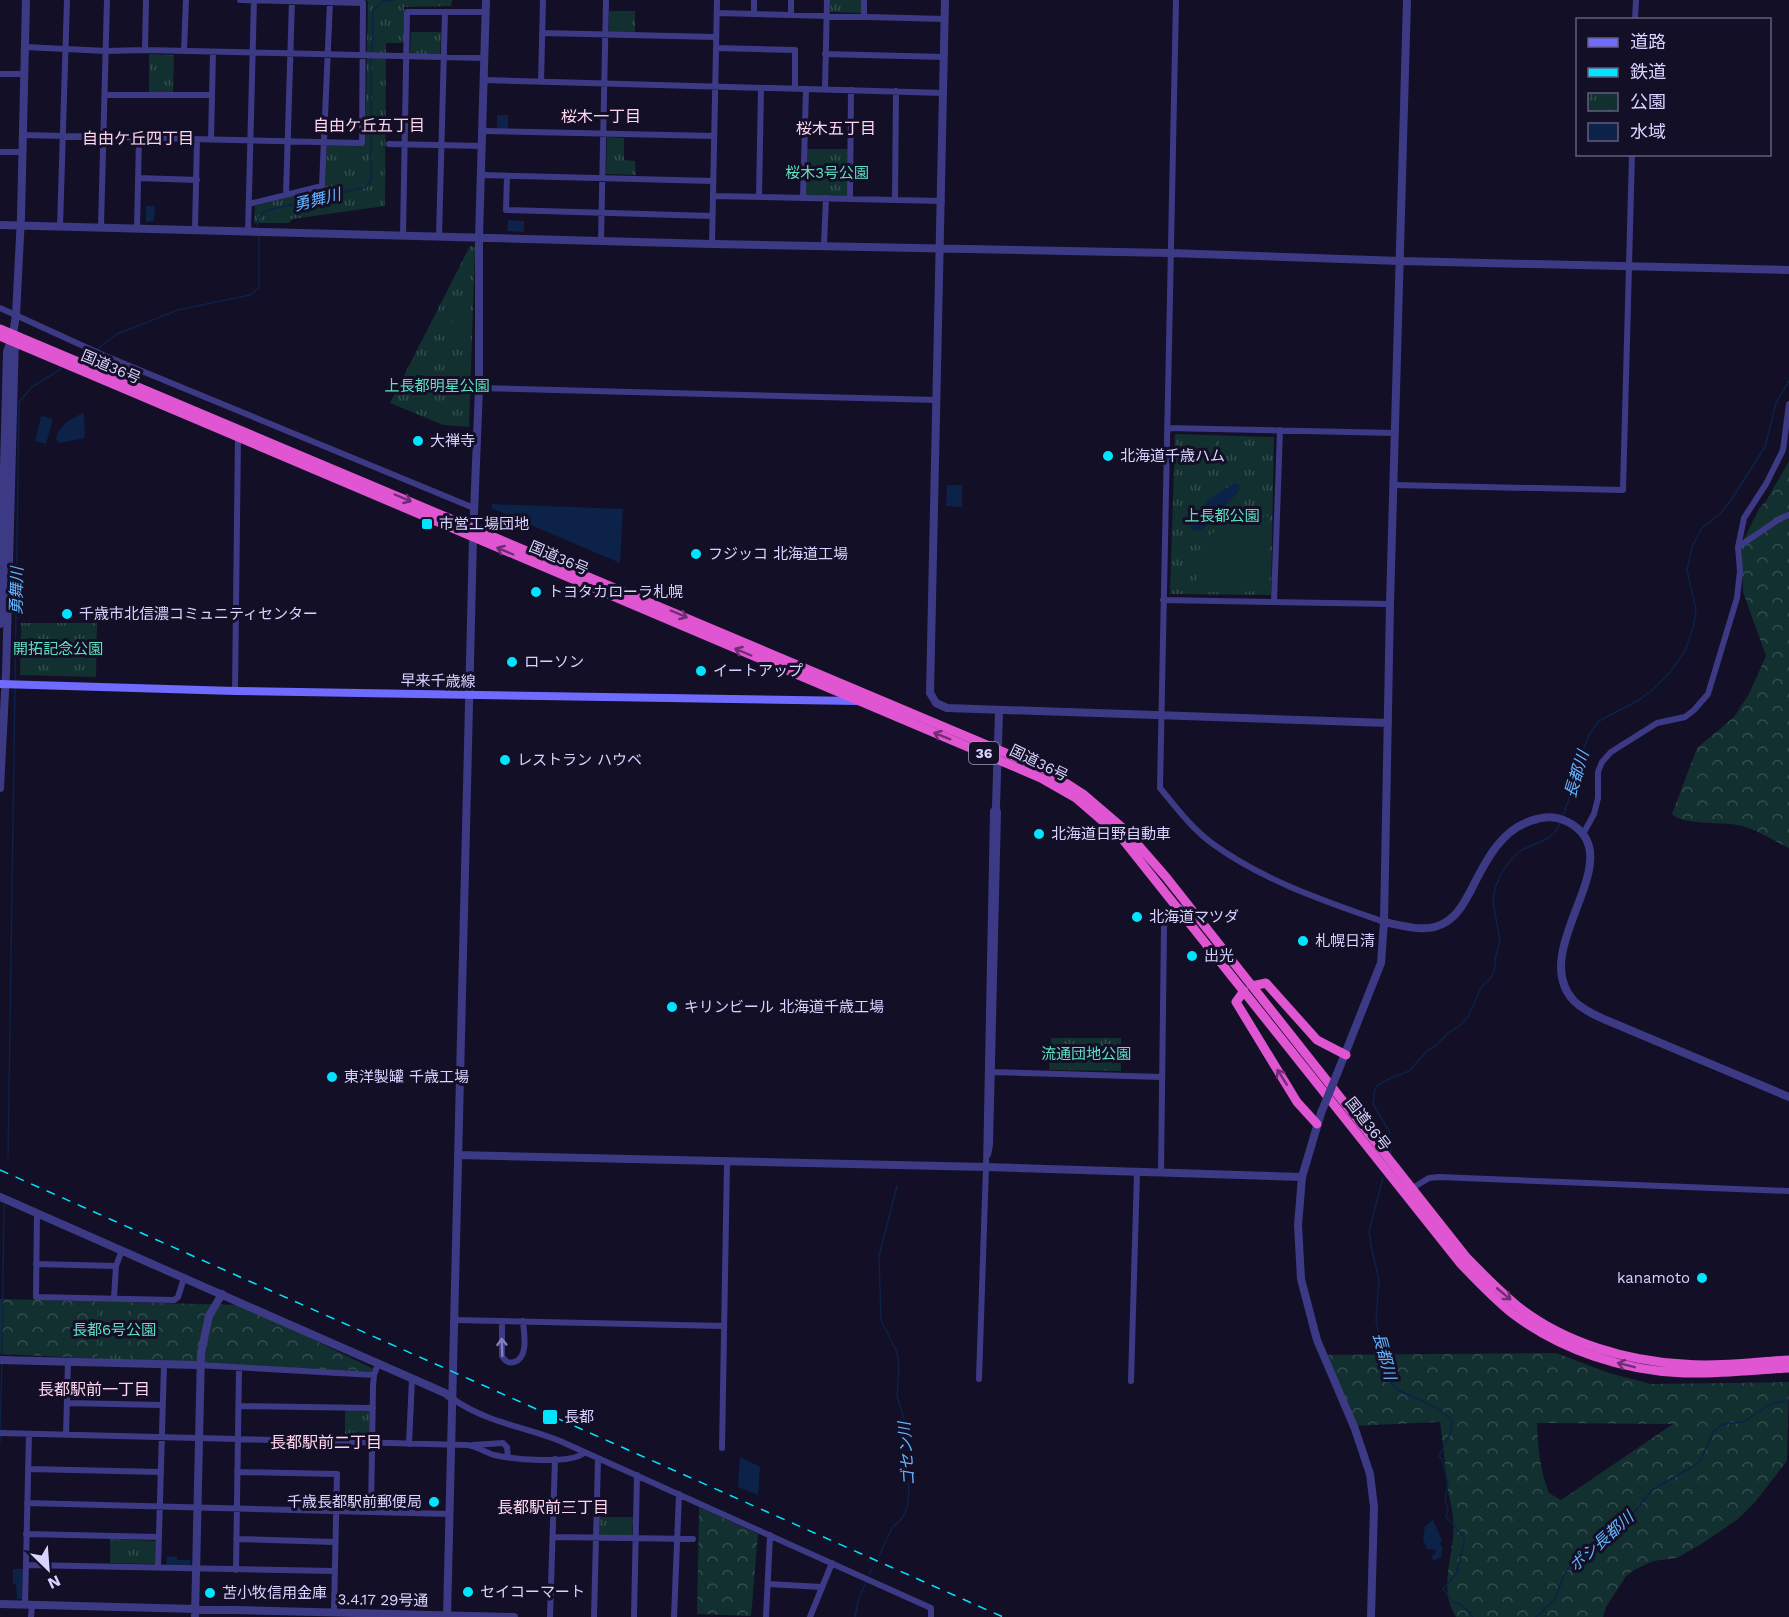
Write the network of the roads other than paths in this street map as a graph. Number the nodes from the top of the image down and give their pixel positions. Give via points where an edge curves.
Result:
1 (26, 0) edge
2 (67, 0) edge
3 (107, 0) edge
4 (146, 0) edge
5 (186, 0) edge
6 (240, 0) edge
7 (254, 0) edge
8 (486, 0) edge
9 (543, 0) edge
10 (606, 0) edge
11 (717, 0) edge
12 (754, 0) edge
13 (791, 0) edge
14 (827, 0) edge
15 (864, 0) edge
16 (945, 0) edge
17 (1176, 0) edge
18 (1407, 0) edge
19 (1636, 0) edge
20 (292, 1) edge
21 (330, 1) edge
22 (445, 12) junction
23 (486, 12) junction
24 (717, 13) junction
25 (754, 13) junction
26 (791, 14) junction
27 (826, 16) junction
28 (864, 16) junction
29 (1635, 18) edge
30 (945, 19) junction
31 (542, 33) junction
32 (605, 35) junction
33 (716, 37) junction
34 (25, 47) junction
35 (716, 48) junction
36 (66, 49) junction
37 (145, 50) junction
38 (106, 51) junction
39 (184, 51) junction
40 (213, 52) junction
41 (253, 53) junction
42 (290, 54) junction
43 (825, 54) junction
44 (327, 55) junction
45 (364, 56) junction
46 (407, 57) junction
47 (443, 57) junction
48 (944, 57) junction
49 (484, 58) junction
50 (0, 74) edge
51 (24, 74) junction
52 (484, 80) junction
53 (541, 82) junction
54 (604, 84) junction
55 (715, 87) junction
56 (761, 88) junction
57 (795, 89) junction
58 (806, 89) junction
59 (825, 90) junction
60 (851, 90) junction
61 (896, 91) junction
62 (944, 93) junction
63 (105, 95) junction
64 (212, 95) junction
65 (482, 130) junction
66 (603, 134) junction
67 (23, 135) junction
68 (63, 136) junction
69 (714, 136) junction
70 (104, 137) junction
71 (139, 138) junction
72 (197, 140) junction
73 (211, 140) junction
74 (250, 141) junction
75 (288, 142) junction
76 (325, 143) junction
77 (388, 144) dead end
78 (405, 144) junction
79 (441, 145) junction
80 (482, 146) junction
81 (0, 152) edge
82 (22, 152) junction
83 (1632, 156) edge
84 (481, 175) junction
85 (507, 176) junction
86 (138, 178) junction
87 (602, 178) junction
88 (196, 180) junction
89 (713, 181) junction
90 (286, 195) junction
91 (713, 196) junction
92 (759, 197) junction
93 (803, 198) junction
94 (826, 198) junction
95 (850, 199) junction
96 (895, 200) junction
97 (942, 201) junction
98 (249, 204) junction
99 (601, 213) junction
100 (712, 216) junction
101 (0, 225) edge
102 (20, 226) junction
103 (60, 226) junction
104 (101, 226) junction
105 (136, 228) junction
106 (195, 230) junction
107 (250, 232) junction
108 (403, 235) junction
109 (439, 236) junction
110 (479, 237) junction
111 (600, 241) junction
112 (711, 244) junction
113 (824, 245) junction
114 (941, 247) junction
115 (1170, 253) junction
116 (1401, 261) junction
117 (1629, 266) junction
118 (1789, 270) edge
119 (0, 308) edge
120 (16, 315) junction
121 (0, 329) edge
122 (0, 336) edge
123 (13, 339) junction
124 (479, 388) junction
125 (937, 400) junction
126 (1789, 404) edge
127 (1167, 428) junction
128 (1280, 430) junction
129 (1395, 433) junction
130 (240, 434) junction
131 (1394, 484) junction
132 (474, 508) junction
133 (1789, 515) edge
134 (474, 527) junction
135 (473, 538) junction
136 (1738, 547) junction
137 (1163, 600) junction
138 (1274, 602) junction
139 (1390, 604) junction
140 (0, 624) edge
141 (9, 684) edge
142 (235, 691) junction
143 (470, 695) junction
144 (875, 697) junction
145 (859, 701) junction
146 (999, 711) junction
147 (1160, 716) junction
148 (1388, 723) junction
149 (1, 744) edge
150 (996, 747) junction
151 (996, 758) junction
152 (0, 788) edge
153 (996, 806) joint
154 (1583, 834) junction
155 (1182, 906) junction
156 (1384, 922) junction
157 (1248, 989) junction
158 (1346, 1055) junction
159 (990, 1072) junction
160 (1162, 1077) junction
161 (1789, 1097) edge
162 (1317, 1124) junction
163 (458, 1155) junction
164 (727, 1162) junction
165 (986, 1167) junction
166 (1137, 1172) junction
167 (1161, 1173) junction
168 (1302, 1177) junction
169 (1411, 1188) junction
170 (1789, 1191) edge
171 (0, 1197) edge
172 (37, 1212) junction
173 (122, 1250) junction
174 (36, 1264) junction
175 (116, 1266) junction
176 (184, 1278) junction
177 (222, 1294) junction
178 (114, 1298) junction
179 (455, 1320) junction
180 (502, 1321) junction
181 (524, 1321) junction
182 (724, 1326) junction
183 (0, 1360) edge
184 (1789, 1360) edge
185 (68, 1362) junction
186 (378, 1364) junction
187 (164, 1365) junction
188 (198, 1366) junction
189 (1789, 1368) edge
190 (239, 1369) junction
191 (374, 1375) junction
192 (412, 1379) junction
193 (979, 1379) dead end
194 (1131, 1381) dead end
195 (453, 1399) junction
196 (67, 1403) junction
197 (162, 1405) junction
198 (239, 1406) junction
199 (373, 1408) junction
200 (0, 1433) edge
201 (28, 1434) junction
202 (66, 1435) junction
203 (162, 1437) junction
204 (199, 1438) junction
205 (238, 1439) junction
206 (373, 1443) junction
207 (409, 1444) junction
208 (451, 1445) junction
209 (472, 1445) junction
210 (722, 1448) dead end
211 (584, 1453) junction
212 (508, 1457) junction
213 (555, 1459) junction
214 (598, 1459) junction
215 (28, 1469) junction
216 (161, 1472) junction
217 (237, 1472) junction
218 (637, 1475) junction
219 (679, 1494) junction
220 (27, 1503) junction
221 (161, 1506) junction
222 (198, 1507) junction
223 (237, 1508) junction
224 (336, 1511) junction
225 (371, 1512) junction
226 (450, 1514) junction
227 (26, 1534) junction
228 (770, 1535) junction
229 (159, 1537) junction
230 (553, 1537) junction
231 (596, 1538) junction
232 (236, 1539) junction
233 (636, 1539) junction
234 (677, 1539) junction
235 (693, 1539) dead end
236 (335, 1542) junction
237 (832, 1563) junction
238 (26, 1565) junction
239 (158, 1567) junction
240 (197, 1568) junction
241 (236, 1570) junction
242 (334, 1571) junction
243 (768, 1584) junction
244 (822, 1587) junction
245 (2, 1604) edge
246 (28, 1605) junction
247 (334, 1612) junction
248 (195, 1613) edge
249 (447, 1616) edge
250 (31, 1617) edge
251 (514, 1617) edge
252 (550, 1617) edge
253 (594, 1617) edge
254 (634, 1617) edge
255 (675, 1617) edge
256 (766, 1617) edge
257 (810, 1617) edge
258 (931, 1617) edge
259 (1371, 1617) edge

1 - 34 street
2 - 36 street
3 - 38 street
4 - 37 street
5 - 39 street
6 - 7 street
7 - 20 street
7 - 41 street
8 - 23 street
9 - 31 street
10 - 32 street
11 - 24 street
12 - 25 street
13 - 26 street
14 - 27 street
15 - 28 street
16 - 30 street
17 - 115 street
18 - 116 street
19 - 29 street
20 - 21 street
20 - 42 street
21 - 44 street
21 - 45 street via 363,3
22 - 23 street
22 - 46 street via 407,12
22 - 47 street
23 - 49 street
24 - 25 street
24 - 33 street
25 - 26 street
26 - 27 street
27 - 28 street
27 - 43 street
28 - 30 street
30 - 48 street
31 - 32 street
31 - 53 street
32 - 33 street
32 - 54 street
33 - 35 street
34 - 36 street
34 - 51 street
35 - 55 street
35 - 57 street via 795,50
36 - 38 street
36 - 68 street
37 - 38 street
37 - 39 street
38 - 63 street
39 - 40 street
40 - 41 street
40 - 64 street
41 - 42 street
41 - 74 street
42 - 44 street
42 - 75 street
43 - 48 street
43 - 59 street
44 - 45 street
44 - 76 street
45 - 46 street
45 - 76 street via 362,143
46 - 47 street
46 - 78 street
47 - 49 street
47 - 79 street
48 - 62 street
49 - 52 street
50 - 51 street
51 - 67 street
52 - 53 street
52 - 65 street
53 - 54 street
54 - 55 street
54 - 66 street
55 - 56 street
55 - 69 street
56 - 57 street
56 - 92 street
57 - 58 street
58 - 59 street
58 - 93 street
59 - 60 street
60 - 61 street
60 - 95 street
61 - 62 street
61 - 96 street
62 - 97 street
63 - 64 street
63 - 70 street
64 - 73 street
65 - 66 street
65 - 80 street
66 - 69 street
66 - 87 street
67 - 68 street
67 - 82 street
68 - 70 street
68 - 103 street
69 - 89 street
70 - 71 street
70 - 104 street
71 - 72 street
71 - 86 street
72 - 73 street
72 - 88 street
73 - 74 street
74 - 75 street
74 - 98 street
75 - 76 street
75 - 90 street
76 - 90 street via 322,186
77 - 78 street
78 - 79 street
78 - 108 street
79 - 80 street
79 - 109 street
80 - 84 street
81 - 82 street
82 - 102 street
83 - 117 street
84 - 85 street
84 - 110 street
85 - 87 street
85 - 99 street via 506,210
86 - 88 street
86 - 105 street
87 - 89 street
87 - 99 street
88 - 106 street
89 - 91 street
90 - 98 street
91 - 92 street
91 - 100 street
92 - 93 street
93 - 94 street
94 - 95 street
94 - 113 street
95 - 96 street
96 - 97 street
97 - 114 street
98 - 107 street
99 - 100 street
99 - 111 street
100 - 112 street
101 - 102 street
102 - 103 street
102 - 120 street
103 - 104 street
104 - 105 street
105 - 106 street
106 - 107 street
107 - 108 street
108 - 109 street
109 - 110 street
110 - 111 street
110 - 124 street
111 - 112 street
112 - 113 street
113 - 114 street
114 - 115 street
114 - 125 street
115 - 116 street
115 - 127 street
116 - 117 street
116 - 129 street
117 - 118 street
117 - 131 street via 1623,490
119 - 120 street
120 - 123 street
120 - 132 street via 84,347
121 - 123 highway, 国道36号 / 36
122 - 123 highway, 国道36号 / 36
123 - 130 highway, 国道36号 / 36
123 - 140 street via 8,352
123 - 141 street
124 - 125 street
124 - 132 street
125 - 146 street via 930,693 936,703 947,708
126 - 136 street via 1783,450 1744,518
127 - 128 street
127 - 137 street
128 - 129 street
128 - 138 street
129 - 131 street
130 -> 134 highway, 国道36号 / 36
130 - 135 highway, 国道36号 / 36
130 - 142 street
131 - 139 street
132 - 134 street
133 - 136 street
134 - 135 street
134 -> 144 highway, 国道36号 / 36
135 - 143 street
145 -> 135 highway, 国道36号 / 36
136 - 154 street via 1737,598 1708,694 1684,717 1657,723 1602,762 1594,814
137 - 138 street
137 - 147 street
138 - 139 street
139 - 148 street
141 - 142 main road, 早来千歳線
141 - 149 street
142 - 143 main road, 早来千歳線
143 - 145 main road, 早来千歳線
143 - 163 street
144 - 145 main road, 早来千歳線
144 - 150 highway, 国道36号 / 36
151 -> 145 highway, 国道36号 / 36
146 - 147 street
146 - 150 street
147 - 148 street
147 - 156 street via 1160,788 1212,843 1252,869
148 - 156 street
149 - 152 street
150 - 151 street
150 - 155 highway, 国道36号 / 36 via 1044,769 1083,794 1125,830
151 - 153 street
151 - 155 highway, 国道36号 / 36 via 1076,798 1120,836
153 - 159 street
154 - 156 street via 1559,818 1527,821 1510,831 1490,856 1464,903 1447,922 1424,929
154 - 161 street via 1591,864 1566,934 1560,966 1561,978 1575,1002 1606,1020
155 - 157 highway, 国道36号 / 36
155 - 160 street via 1167,918 1164,927
156 - 158 street via 1381,963
157 - 158 highway via 1266,983 1317,1040
162 -> 157 highway via 1297,1102 1236,1002
157 - 169 highway, 国道36号 / 36
189 -> 157 highway, 国道36号 / 36 via 1684,1373 1640,1368 1587,1353 1554,1339 1515,1315 1486,1292 1460,1263
158 - 162 street, bridge
159 - 160 street
159 - 165 street
160 - 167 street
162 - 168 street
163 - 164 street
163 - 179 street
164 - 165 street
164 - 182 street
165 - 166 street
165 - 193 street
166 - 167 street
166 - 194 street
167 - 168 street
168 - 259 street via 1298,1225 1303,1291 1317,1340 1360,1441 1372,1486
169 - 170 street via 1439,1177
169 -> 184 highway, 国道36号 / 36 via 1493,1284 1522,1309 1559,1332 1601,1349 1685,1365
171 - 172 street
172 - 173 street
172 - 174 street
173 - 175 street
173 - 176 street
174 - 175 street
174 - 178 street via 36,1297
175 - 178 street
176 - 177 street
176 - 178 street via 174,1300
177 - 186 street
177 - 188 street via 206,1325
179 - 180 street
179 - 195 street
180 - 181 street
181 -> 180 street via 523,1351 518,1360 511,1362 502,1356
181 - 182 street
182 - 210 street
183 - 185 street
185 - 187 street
185 - 196 street
186 - 191 street
186 - 192 street
187 - 188 street
187 - 197 street
188 - 190 street
188 - 204 street
190 - 191 street
190 - 198 street
191 - 199 street
192 - 195 street
192 - 207 street
195 - 208 street
195 - 211 street via 484,1417 534,1431
196 - 197 street
196 - 202 street
197 - 203 street
198 - 199 street
198 - 205 street
199 - 206 street
200 - 201 street
201 - 202 street
201 - 215 street
202 - 203 street
203 - 204 street
203 - 216 street
204 - 205 street
204 - 222 street
205 - 206 street
205 - 217 street
206 - 207 street
206 - 225 street
207 - 208 street
208 - 209 street
208 - 226 street
209 - 212 street
209 - 212 street via 503,1443
211 - 213 street via 573,1459
211 - 214 street
212 - 213 street
213 - 230 street
214 - 218 street
214 - 231 street
215 - 216 street
215 - 220 street
216 - 221 street
217 - 223 street
217 - 224 street via 337,1474
218 - 219 street
218 - 233 street
219 - 228 street
219 - 234 street
220 - 221 street
220 - 227 street
221 - 222 street
221 - 229 street
222 - 223 street
222 - 240 street
223 - 224 street
223 - 232 street
224 - 225 street
224 - 236 street
225 - 226 street
226 - 249 street
227 - 229 street
227 - 238 street
228 - 237 street
228 - 243 street
229 - 239 street
230 - 231 street
230 - 252 street
231 - 233 street
231 - 253 street
232 - 236 street
232 - 241 street
233 - 234 street
233 - 254 street
234 - 235 street
234 - 255 street
236 - 242 street
237 - 244 street
237 - 258 street via 931,1608
238 - 239 street
238 - 246 street
239 - 240 street
240 - 241 street
240 - 248 street
241 - 242 street
242 - 247 street
243 - 244 street
243 - 256 street
244 - 257 street
245 - 246 street, 3.4.17 29号通
246 - 248 street, 3.4.17 29号通
246 - 250 street
247 - 248 street, 3.4.17 29号通
247 - 249 street, 3.4.17 29号通
249 - 251 street, 3.4.17 29号通

